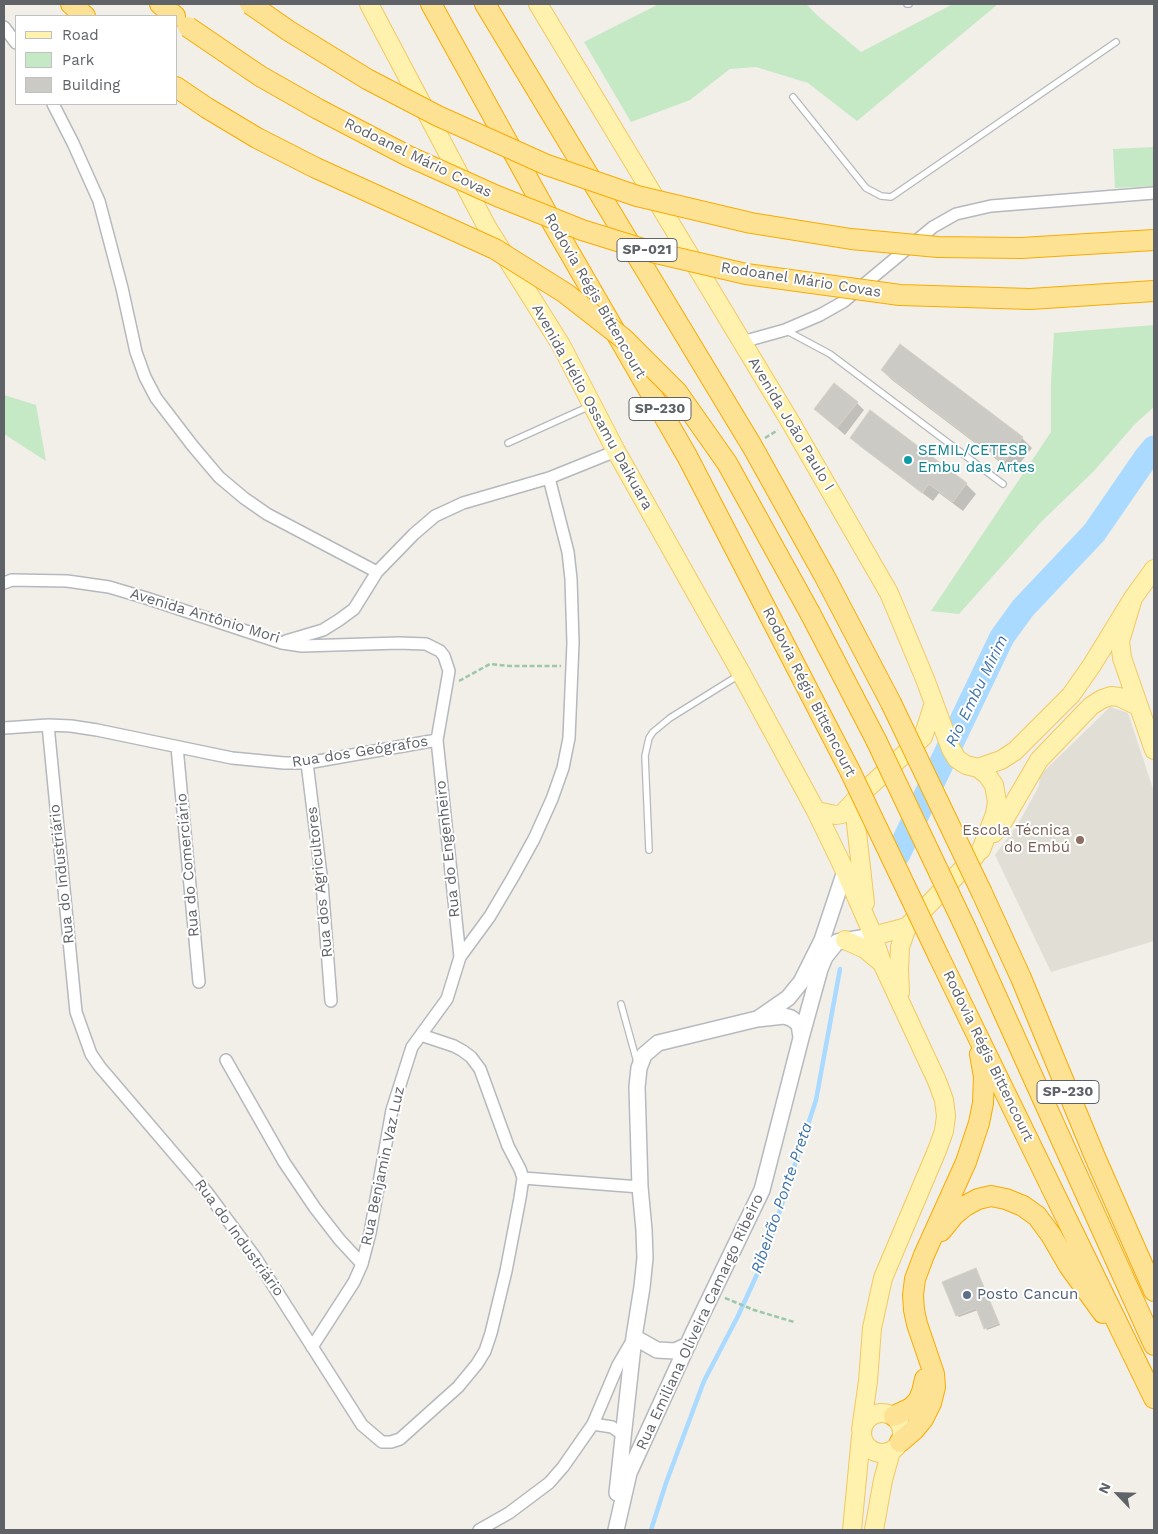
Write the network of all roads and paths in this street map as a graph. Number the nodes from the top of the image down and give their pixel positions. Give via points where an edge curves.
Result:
1 (71, 4) edge
2 (160, 4) edge
3 (250, 4) edge
4 (369, 4) edge
5 (431, 4) edge
6 (538, 4) edge
7 (490, 9) edge
8 (84, 15) edge
9 (174, 15) edge
10 (180, 20) edge
11 (4, 27) edge
12 (15, 42) edge
13 (1116, 42) dead end
14 (178, 88) edge
15 (793, 97) dead end
16 (54, 105) edge
17 (1154, 193) edge
18 (1154, 240) edge
19 (1154, 291) edge
20 (785, 330) junction
21 (742, 342) junction
22 (592, 405) junction
23 (791, 422) junction
24 (760, 441) dead end
25 (508, 443) dead end
26 (616, 451) junction
27 (548, 478) junction
28 (1003, 484) dead end
29 (1154, 569) edge
30 (377, 572) junction
31 (7, 581) edge
32 (1133, 598) junction
33 (282, 643) junction
34 (572, 666) junction
35 (741, 673) junction
36 (447, 688) junction
37 (933, 706) junction
38 (1138, 706) junction
39 (48, 725) junction
40 (4, 728) edge
41 (946, 736) junction
42 (923, 737) junction
43 (436, 740) junction
44 (177, 747) junction
45 (1154, 750) edge
46 (307, 763) junction
47 (978, 768) junction
48 (859, 796) junction
49 (816, 811) junction
50 (856, 815) junction
51 (649, 850) dead end
52 (981, 850) junction
53 (845, 871) junction
54 (907, 927) junction
55 (871, 932) junction
56 (846, 940) junction
57 (460, 957) junction
58 (882, 963) junction
59 (199, 982) dead end
60 (331, 1001) dead end
61 (901, 1003) junction
62 (621, 1004) dead end
63 (757, 1019) junction
64 (976, 1033) junction
65 (421, 1035) junction
66 (801, 1038) junction
67 (226, 1060) dead end
68 (639, 1068) junction
69 (523, 1178) junction
70 (640, 1187) junction
71 (924, 1254) junction
72 (362, 1264) junction
73 (1154, 1291) edge
74 (732, 1301) dead end
75 (794, 1322) dead end
76 (634, 1338) junction
77 (688, 1345) junction
78 (1154, 1345) edge
79 (312, 1347) junction
80 (926, 1349) junction
81 (1134, 1354) junction
82 (868, 1381) junction
83 (1154, 1398) edge
84 (889, 1415) junction
85 (593, 1424) junction
86 (861, 1433) junction
87 (622, 1434) junction
88 (896, 1447) junction
89 (479, 1530) edge
90 (614, 1530) edge
91 (852, 1530) edge
92 (874, 1530) edge

1 - 8 highway
2 - 9 highway, Rodoanel Mário Covas / SP-021
3 - 18 highway, bridge via 367,79 438,116 547,165 636,196 751,224 938,247 1021,248
4 - 22 main road, Avenida Hélio Ossamu Daikuara via 487,227 561,346
5 - 64 highway, Rodovia Régis Bittencourt / SP-230, bridge via 687,456 850,771
6 - 21 main road, Avenida João Paulo I
7 - 73 highway, SP-230, bridge via 752,446 891,703 1021,978
10 - 19 highway, Rodoanel Mário Covas / SP-021, bridge via 260,76 408,156 582,230 656,252 746,274 900,295 1030,299
11 - 12 street
13 - 15 lane via 886,197 866,188
14 - 78 highway, bridge via 258,138 316,168 495,249 565,293 624,339 677,392 727,463 876,740 966,929
16 - 30 street via 99,201 136,352 156,398 219,476 244,498
17 - 20 street via 991,206 956,214 933,227 843,302
20 - 21 street
20 - 28 lane via 830,354
21 - 23 main road, Avenida João Paulo I
22 - 25 lane
22 - 26 main road, Avenida Hélio Ossamu Daikuara
23 - 24 path
23 - 37 main road, Avenida João Paulo I via 889,593
26 - 27 street, Avenida Antônio Mori
26 - 35 main road, Avenida Hélio Ossamu Daikuara
27 - 30 street, Avenida Antônio Mori via 463,503 434,516
27 - 34 street, Rua Benjamin Vaz Luz via 572,578
29 - 32 main road
30 - 33 street, Avenida Antônio Mori via 354,609 323,630
31 - 33 street, Avenida Antônio Mori via 67,581 108,587
32 - 38 main road via 1120,641 1122,658
32 - 47 main road via 1071,695 1015,750 1001,760
33 - 36 street, Rua dos Geógrafos via 302,646 426,644 444,656 449,671
34 - 36 path via 490,664
34 - 57 street, Rua Benjamin Vaz Luz via 569,738 552,799 513,877
35 - 49 main road, Avenida Hélio Ossamu Daikuara
35 - 51 lane via 670,718 649,738 645,756
36 - 43 street, Rua dos Geógrafos
37 - 41 main road, Avenida João Paulo I
37 - 42 main road
38 - 45 main road
38 - 52 main road via 1111,696 1091,706 1039,760 1004,820
39 - 40 street, Rua dos Geógrafos
39 - 44 street, Rua dos Geógrafos via 97,730
39 - 79 street, Rua do Industriário via 76,1012 91,1054 256,1257
41 - 42 main road
41 - 47 main road, Avenida João Paulo I via 957,758
42 - 48 main road
43 - 46 street, Rua dos Geógrafos
43 - 57 street, Rua do Engenheiro
44 - 46 street, Rua dos Geógrafos via 232,758
44 - 59 street, Rua do Comerciário
46 - 60 street, Rua dos Agricultores via 322,883
47 - 52 main road, Avenida João Paulo I via 994,784 997,802
48 - 49 main road via 840,815
48 - 50 main road
49 - 53 main road, Avenida Hélio Ossamu Daikuara
50 - 53 main road
50 - 55 main road via 862,886
52 - 54 main road
53 - 55 main road, Avenida Hélio Ossamu Daikuara
53 - 63 main road via 822,940 802,982 788,998
54 - 55 main road, Rua Emiliana Oliveira Camargo Ribeiro
54 - 61 main road, Avenida Hélio Ossamu Daikuara via 900,947
55 - 56 main road, Rua Emiliana Oliveira Camargo Ribeiro
55 - 58 main road, Avenida Hélio Ossamu Daikuara
56 - 58 main road via 865,948
56 - 66 main road, Rua Emiliana Oliveira Camargo Ribeiro via 837,942 825,957
57 - 65 street, Rua Benjamin Vaz Luz via 447,1000
58 - 61 main road, Avenida Hélio Ossamu Daikuara
61 - 82 main road, Avenida Hélio Ossamu Daikuara via 937,1081 946,1116 938,1148 882,1278 872,1328
62 - 68 lane
63 - 66 main road via 791,1018 799,1024
63 - 68 main road via 658,1043 644,1055
64 - 71 highway via 984,1077 979,1123 966,1162
64 - 81 highway, Rodovia Régis Bittencourt / SP-230
65 - 69 street via 463,1051 480,1069
65 - 72 street, Rua Benjamin Vaz Luz via 412,1046 392,1110
66 - 77 main road, Rua Emiliana Oliveira Camargo Ribeiro via 762,1190
67 - 72 street via 284,1162 326,1223
68 - 70 main road
69 - 70 street
69 - 79 street, Rua do Industriário via 506,1271 485,1351 458,1387 400,1439 382,1442 366,1429
70 - 76 main road via 645,1258
71 - 80 highway via 913,1295 917,1324
71 - 81 highway via 954,1216 978,1199 991,1196 1006,1198 1023,1206 1037,1216
72 - 79 street, Rua Benjamin Vaz Luz
74 - 75 path
76 - 77 main road via 657,1350 675,1351
76 - 85 street via 618,1365
76 - 87 main road
77 - 90 main road, Rua Emiliana Oliveira Camargo Ribeiro via 630,1473
80 - 84 highway via 922,1392 911,1408
80 - 88 highway via 934,1374 931,1403 914,1430
81 - 83 highway, Rodovia Régis Bittencourt / SP-230
82 - 84 main road
82 - 86 main road, Avenida Hélio Ossamu Daikuara
84 - 86 main road via 879,1413 867,1418
84 - 88 main road via 901,1425
85 - 87 street via 612,1427
85 - 89 street via 550,1483
86 - 88 main road via 863,1443 872,1452 885,1454
86 - 91 main road, Avenida Hélio Ossamu Daikuara
87 - 90 main road
88 - 92 main road via 883,1480

